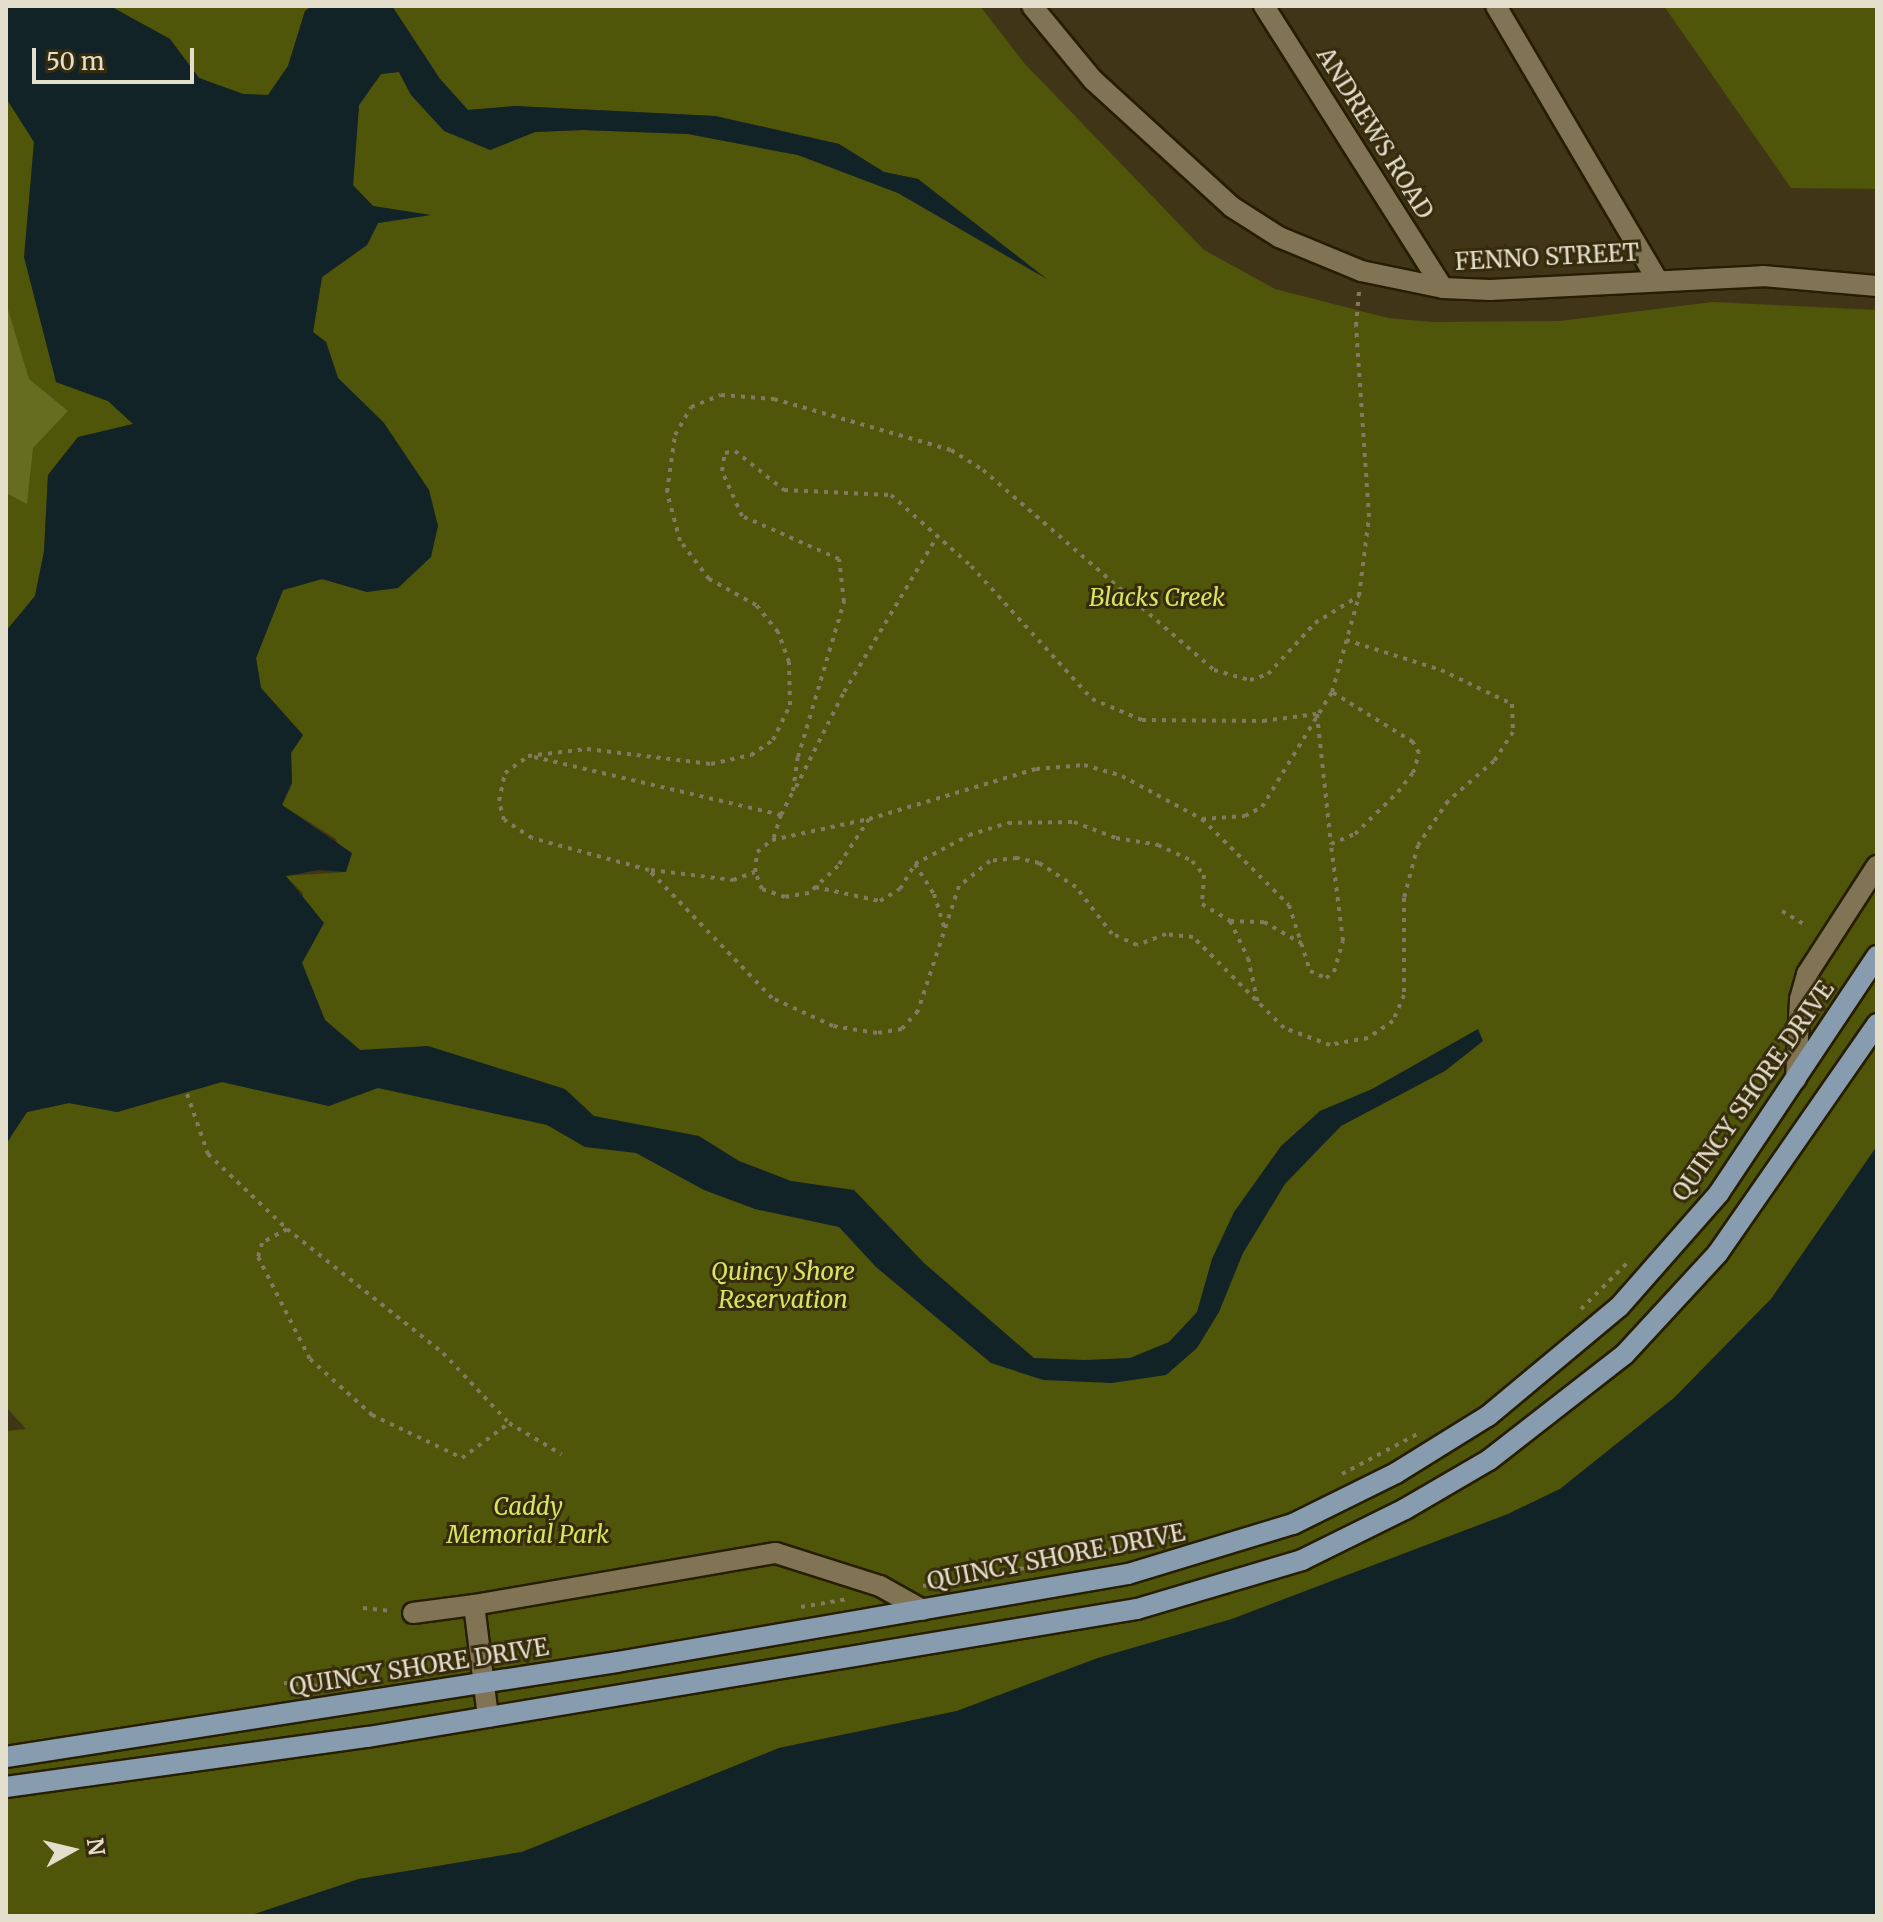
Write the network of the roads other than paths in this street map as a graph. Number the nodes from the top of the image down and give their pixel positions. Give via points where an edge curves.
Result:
1 (1032, 6) edge
2 (1264, 6) edge
3 (1496, 6) edge
4 (1656, 278) junction
5 (1877, 286) edge
6 (1443, 288) junction
7 (1877, 866) edge
8 (1877, 956) edge
9 (1877, 1024) edge
10 (1796, 1079) junction
11 (474, 1605) junction
12 (923, 1610) junction
13 (413, 1613) road end
14 (484, 1683) junction
15 (488, 1717) junction
16 (6, 1757) edge
17 (6, 1787) edge

1 - 6 street, FENNO STREET via 1093,80 1232,207 1279,237 1361,271
2 - 6 street, ANDREWS ROAD
3 - 4 street
4 - 5 street, FENNO STREET via 1763,276
4 - 6 street, FENNO STREET
7 - 10 street via 1807,974 1800,999
8 - 10 main road, QUINCY SHORE DRIVE
9 - 15 main road via 1718,1253 1624,1355 1489,1460 1342,1541 1261,1574 1137,1609
10 - 12 main road, QUINCY SHORE DRIVE via 1719,1193 1619,1307 1531,1384 1396,1473 1293,1524 1179,1562
11 - 12 street via 776,1553 889,1592
11 - 13 street
11 - 14 street
12 - 14 main road, QUINCY SHORE DRIVE
14 - 15 street
14 - 16 main road, QUINCY SHORE DRIVE
15 - 17 main road

